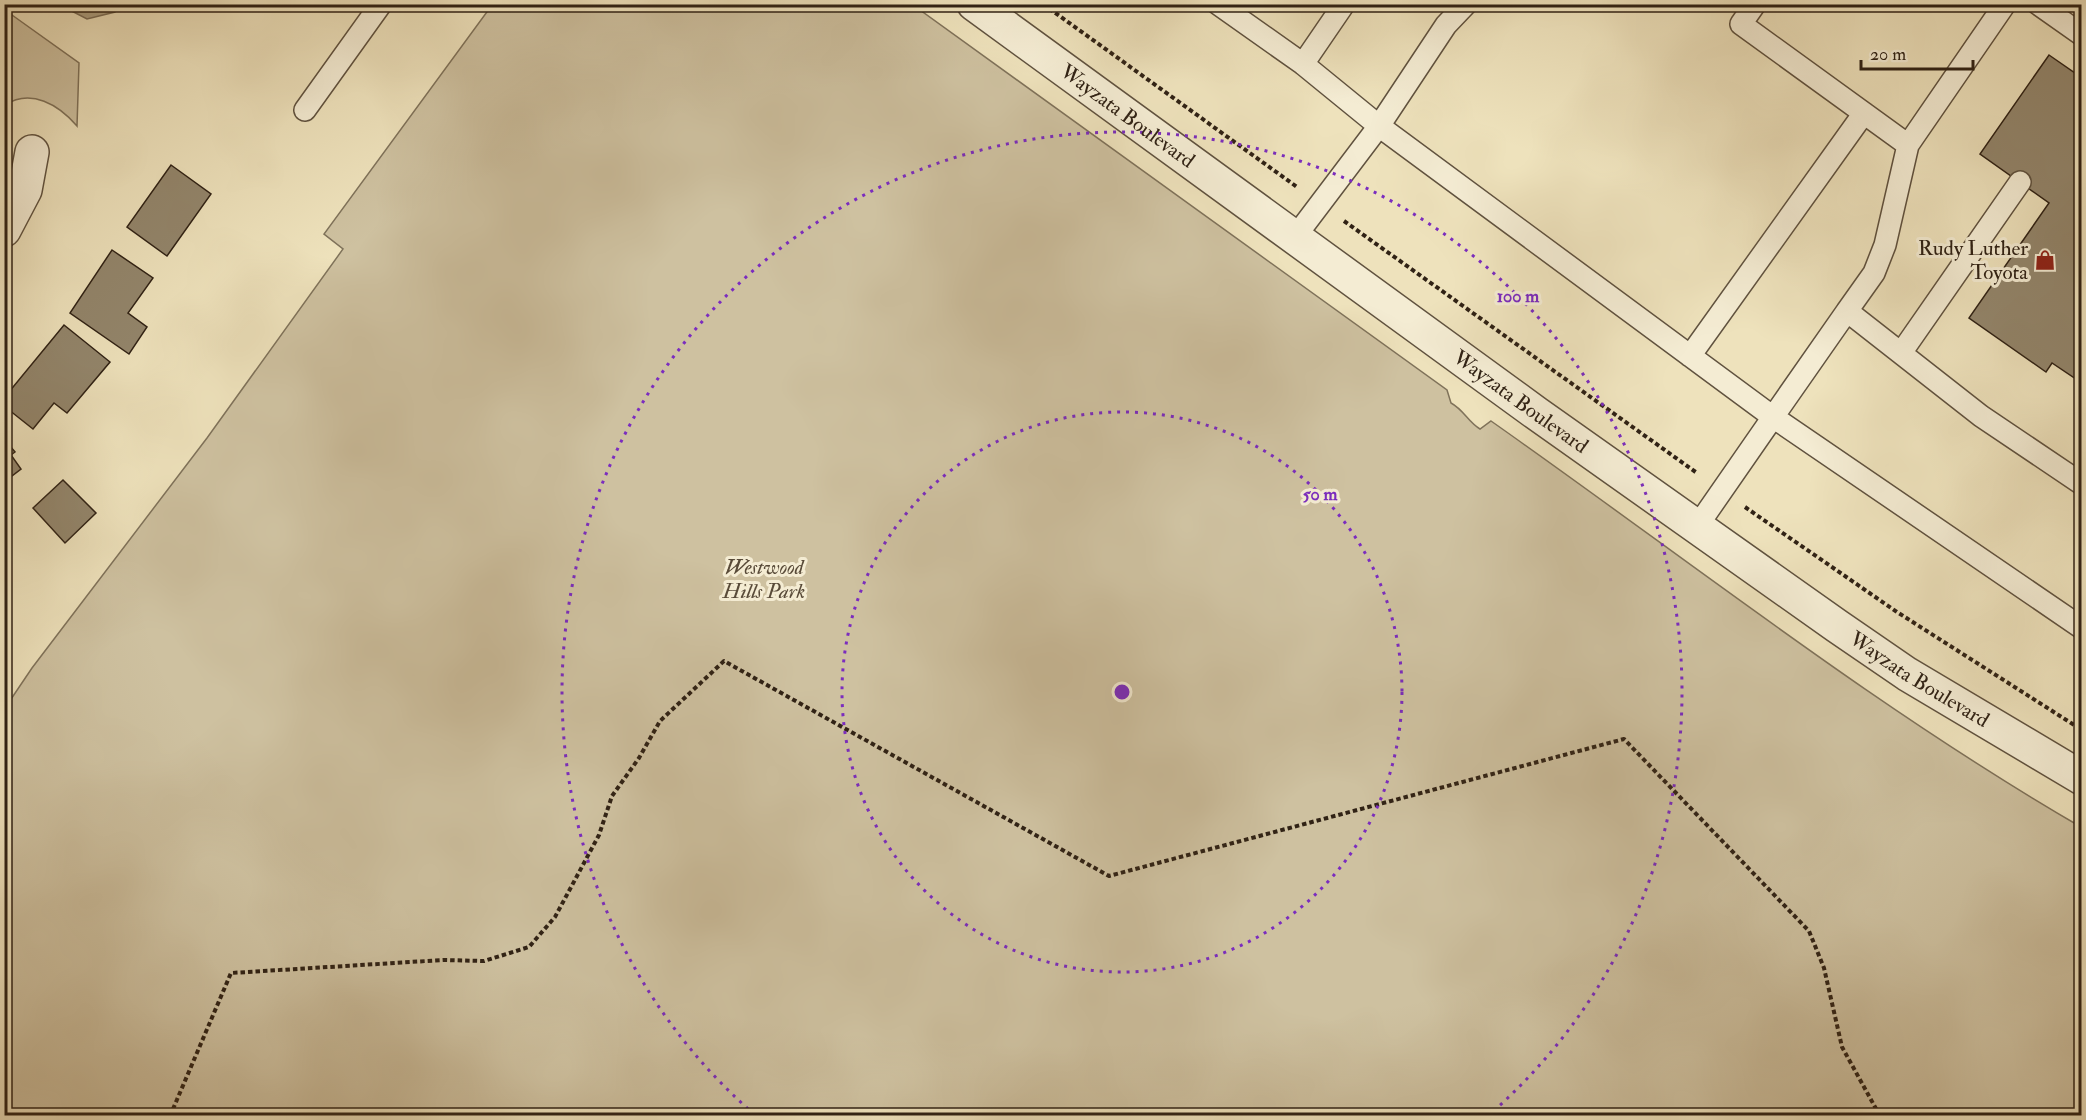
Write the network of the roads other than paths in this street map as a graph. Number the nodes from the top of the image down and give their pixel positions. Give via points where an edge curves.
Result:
1 (381, 4) edge
2 (974, 4) edge
3 (1218, 4) edge
4 (1344, 4) edge
5 (1466, 4) edge
6 (1755, 4) edge
7 (2005, 4) edge
8 (2038, 4) edge
9 (2082, 35) edge
10 (1303, 64) junction
11 (305, 110) dead end
12 (1864, 112) junction
13 (1379, 126) junction
14 (1908, 145) junction
15 (32, 152) dead end
16 (2020, 182) dead end
17 (4, 230) edge
18 (1295, 237) junction
19 (1847, 311) junction
20 (1901, 353) junction
21 (1690, 356) junction
22 (1773, 417) junction
23 (2082, 484) edge
24 (1696, 528) junction
25 (2082, 628) edge
26 (2082, 778) edge

1 - 11 lane
2 - 18 street, Wayzata Boulevard
3 - 10 lane
4 - 10 lane
5 - 13 lane via 1446,25
6 - 12 lane via 1741,24
7 - 14 lane
8 - 9 lane
10 - 13 lane
12 - 14 lane
12 - 21 lane
13 - 18 lane
13 - 21 lane
14 - 19 lane via 1885,245 1874,273
15 - 17 street via 25,190
16 - 20 lane
18 - 24 street, Wayzata Boulevard
19 - 20 lane
19 - 22 lane
20 - 23 lane via 1981,416
21 - 22 lane
22 - 24 lane
22 - 25 lane
24 - 26 street, Wayzata Boulevard via 1906,674

